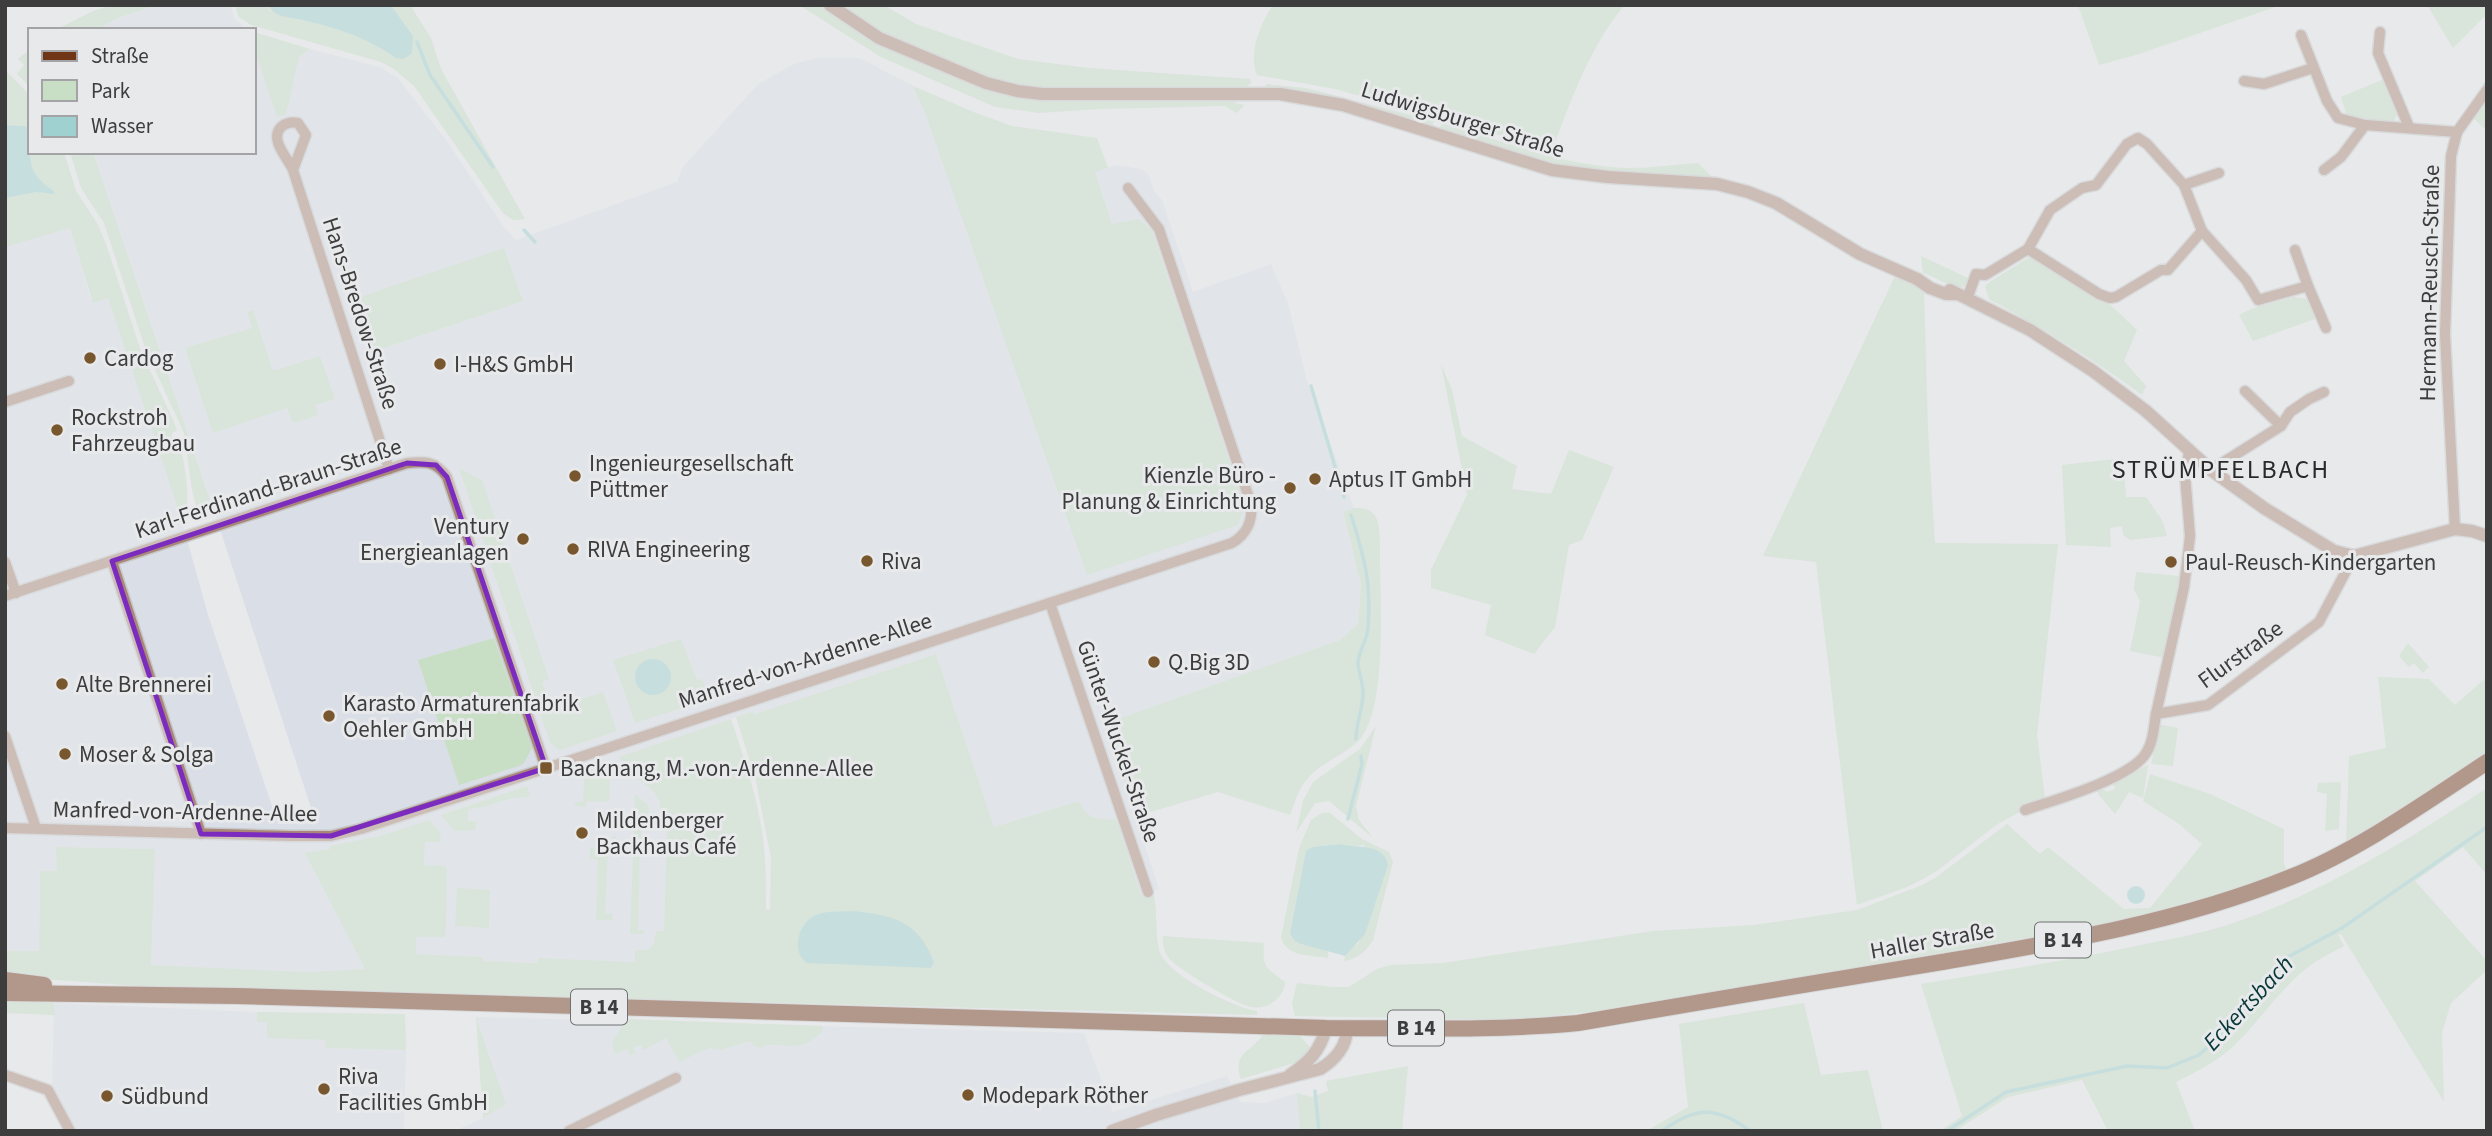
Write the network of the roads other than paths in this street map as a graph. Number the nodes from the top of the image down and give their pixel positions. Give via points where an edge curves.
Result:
1 (830, 5) edge
2 (2380, 32) dead end
3 (2301, 35) dead end
4 (2313, 68) junction
5 (2244, 81) dead end
6 (2487, 90) edge
7 (2365, 125) junction
8 (2409, 127) junction
9 (2457, 132) junction
10 (293, 170) dead end
11 (2324, 170) dead end
12 (2219, 173) dead end
13 (2184, 185) junction
14 (1128, 188) dead end
15 (2202, 231) junction
16 (2028, 249) junction
17 (2295, 250) dead end
18 (2308, 286) junction
19 (1961, 297) junction
20 (2326, 328) dead end
21 (69, 381) dead end
22 (2245, 391) dead end
23 (2324, 393) dead end
24 (5, 402) edge
25 (2281, 426) junction
26 (2189, 452) junction
27 (389, 469) junction
28 (2211, 470) junction
29 (2455, 528) junction
30 (2487, 536) edge
31 (2354, 556) junction
32 (112, 561) junction
33 (5, 562) edge
34 (10, 595) edge
35 (1050, 603) junction
36 (2156, 714) junction
37 (5, 736) edge
38 (2487, 762) edge
39 (546, 768) junction
40 (2025, 810) dead end
41 (5, 828) edge
42 (36, 828) junction
43 (201, 834) junction
44 (1147, 892) dead end
45 (5, 980) edge
46 (5, 993) edge
47 (113, 993) junction
48 (1326, 1028) junction
49 (1347, 1028) junction
50 (5, 1075) edge
51 (676, 1078) dead end
52 (1280, 1081) junction
53 (70, 1131) edge
54 (569, 1131) edge
55 (1112, 1131) edge

1 - 19 street, Ludwigsburger Straße via 879,38 986,83 1017,91 1280,94 1343,105 1552,170 1717,184 1748,192 1776,203 1860,254
2 - 8 street via 2378,53
3 - 4 street
4 - 5 street via 2264,84
4 - 7 street via 2338,118
6 - 9 street, Hermann-Reusch-Straße
7 - 8 street
7 - 11 street via 2341,157
8 - 9 street
9 - 29 street, Hermann-Reusch-Straße via 2451,156 2445,334
10 - 27 street, Hans-Bredow-Straße
12 - 13 street
13 - 15 street
13 - 16 street via 2138,138 2127,144 2096,185 2082,188 2050,210
14 - 35 street, Manfred-von-Ardenne-Allee via 1159,229 1251,504 1251,516 1245,531 1232,543
15 - 16 street via 2168,270 2110,298
15 - 18 street via 2258,300
16 - 19 street via 1985,275 1976,274
17 - 18 street
18 - 20 street
19 - 26 street, Ludwigsburger Straße via 2030,330 2093,371 2146,411
21 - 24 street
22 - 25 street
23 - 25 street via 2290,412
25 - 28 street
26 - 28 street, Ludwigsburger Straße
26 - 36 street via 2185,475 2190,536 2184,587
27 - 32 street, Karl-Ferdinand-Braun-Straße
27 - 39 street, Karl-Ferdinand-Braun-Straße via 424,461 436,465 447,477
28 - 31 street, Ludwigsburger Straße via 2334,551
29 - 30 street
29 - 31 street
31 - 36 street, Flurstraße via 2319,622 2208,705
32 - 34 street, Karl-Ferdinand-Braun-Straße
32 - 43 street
33 - 34 street
35 - 39 street, Manfred-von-Ardenne-Allee
35 - 44 street, Günter-Wuckel-Straße
36 - 40 street via 2148,751 2135,764 2081,791
37 - 42 street
38 - 49 main road, Haller Straße / B 14 via 2357,844 2294,876 2135,926 1577,1023 1485,1029
39 - 43 street, Manfred-von-Ardenne-Allee via 331,836
41 - 42 street, Manfred-von-Ardenne-Allee
42 - 43 street, Manfred-von-Ardenne-Allee
45 - 47 main road, B 14
46 - 47 main road, B 14
47 - 48 main road, B 14
48 - 49 main road, B 14
48 - 52 street via 1313,1058
49 - 52 street via 1341,1050 1328,1064
50 - 53 street via 48,1090
51 - 54 street
52 - 55 street via 1227,1093

